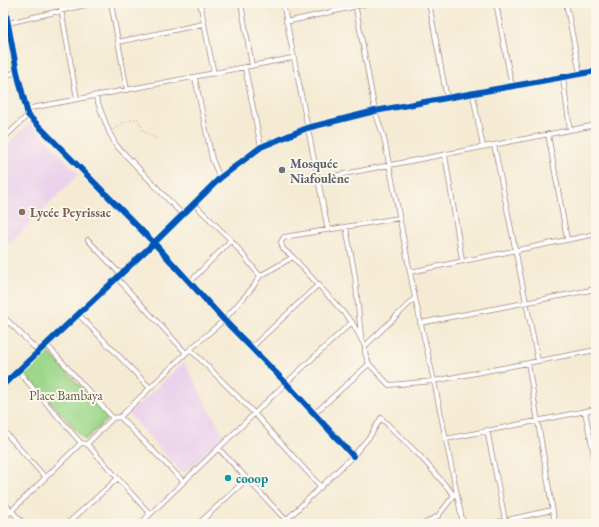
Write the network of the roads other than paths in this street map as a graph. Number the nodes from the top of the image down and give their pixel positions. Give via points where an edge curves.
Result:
1 (4, 3) edge
2 (60, 3) edge
3 (94, 3) edge
4 (111, 3) edge
5 (200, 3) edge
6 (241, 3) edge
7 (283, 3) edge
8 (371, 3) edge
9 (429, 3) edge
10 (496, 3) edge
11 (566, 3) edge
12 (356, 4) edge
13 (61, 10) junction
14 (286, 22) junction
15 (8, 23) junction
16 (203, 24) junction
17 (118, 42) junction
18 (292, 58) junction
19 (252, 66) junction
20 (245, 68) junction
21 (596, 71) edge
22 (17, 72) junction
23 (214, 74) junction
24 (580, 74) junction
25 (3, 76) edge
26 (195, 78) junction
27 (563, 78) junction
28 (512, 87) junction
29 (127, 90) junction
30 (473, 95) junction
31 (95, 96) junction
32 (78, 99) junction
33 (447, 100) junction
34 (26, 109) junction
35 (375, 111) junction
36 (28, 115) junction
37 (596, 125) edge
38 (306, 128) junction
39 (570, 130) junction
40 (548, 134) junction
41 (3, 139) edge
42 (494, 145) junction
43 (261, 147) junction
44 (483, 147) junction
45 (444, 155) junction
46 (389, 166) junction
47 (220, 178) junction
48 (318, 179) junction
49 (194, 204) junction
50 (182, 214) junction
51 (399, 218) junction
52 (346, 227) junction
53 (328, 230) junction
54 (596, 234) edge
55 (567, 239) junction
56 (88, 240) dead end
57 (231, 240) junction
58 (154, 243) junction
59 (515, 250) junction
60 (293, 257) junction
61 (462, 260) junction
62 (410, 272) junction
63 (118, 276) junction
64 (260, 276) junction
65 (190, 282) junction
66 (319, 284) junction
67 (596, 289) edge
68 (415, 298) junction
69 (526, 303) junction
70 (78, 314) junction
71 (3, 316) edge
72 (224, 320) junction
73 (9, 322) junction
74 (352, 322) junction
75 (420, 323) junction
76 (3, 327) edge
77 (361, 337) junction
78 (46, 344) junction
79 (365, 346) junction
80 (251, 348) junction
81 (191, 350) junction
82 (596, 350) edge
83 (38, 351) junction
84 (186, 353) junction
85 (538, 361) junction
86 (528, 363) junction
87 (369, 364) junction
88 (18, 371) junction
89 (434, 380) junction
90 (286, 382) junction
91 (3, 385) edge
92 (150, 388) junction
93 (596, 409) edge
94 (586, 412) junction
95 (254, 413) junction
96 (314, 414) junction
97 (120, 417) junction
98 (113, 418) junction
99 (537, 421) junction
100 (3, 430) edge
101 (487, 430) junction
102 (446, 439) junction
103 (594, 439) edge
104 (81, 443) junction
105 (87, 444) junction
106 (218, 448) junction
107 (353, 456) junction
108 (596, 465) edge
109 (45, 477) junction
110 (117, 479) junction
111 (247, 479) junction
112 (183, 481) junction
113 (321, 487) junction
114 (455, 494) junction
115 (3, 502) edge
116 (552, 510) junction
117 (12, 511) junction
118 (150, 514) junction
119 (3, 519) edge
120 (286, 520) junction
121 (505, 520) junction
122 (596, 522) edge
123 (24, 524) edge
124 (67, 524) edge
125 (140, 524) edge
126 (198, 524) edge
127 (282, 524) edge
128 (424, 524) edge
129 (463, 524) edge
130 (489, 524) edge
131 (555, 524) edge
132 (588, 524) edge

1 - 15 street
2 - 13 street
3 - 13 street
4 - 17 street
5 - 16 street
6 - 19 street
7 - 14 street
8 - 12 street
9 - 33 street
10 - 28 street
11 - 24 street
12 - 14 street
12 - 35 street
13 - 15 street
13 - 32 street
14 - 18 street
15 - 22 street
16 - 17 street
16 - 23 street
17 - 29 street
18 - 19 street
18 - 38 street
19 - 20 street
20 - 23 street
20 - 43 street
21 - 24 street
22 - 25 street
22 - 34 street
23 - 26 street
24 - 27 street
26 - 29 street
26 - 47 street via 212,159
27 - 28 street
27 - 39 street
28 - 30 street
29 - 31 street
30 - 33 street
30 - 44 street
31 - 32 street
31 - 50 street via 109,132 122,152 149,177
32 - 34 street
33 - 35 street
34 - 36 street
35 - 38 street
35 - 46 street via 384,138
36 - 41 street
36 - 58 street
37 - 39 street
38 - 43 street
38 - 48 street
39 - 40 street
40 - 42 street
40 - 55 street
42 - 44 street
42 - 59 street
43 - 47 street
44 - 45 street
45 - 46 street
45 - 61 street
46 - 48 street
46 - 51 street
47 - 49 street
48 - 53 street
49 - 50 street
49 - 57 street
50 - 58 street
51 - 52 street
51 - 62 street
52 - 53 street
52 - 77 street via 355,276
53 - 60 street via 284,237 281,246
54 - 55 street
55 - 59 street
56 - 63 street
57 - 64 street
57 - 65 street
58 - 63 street
58 - 65 street
59 - 61 street
59 - 69 street
60 - 64 street
60 - 66 street
61 - 62 street
62 - 68 street
63 - 70 street
63 - 84 street
64 - 72 street
65 - 72 street
66 - 74 street
66 - 80 street
67 - 69 street
68 - 75 street
68 - 79 street
69 - 75 street
69 - 85 street
70 - 78 street
70 - 92 street
71 - 73 street
72 - 80 street
72 - 81 street
73 - 76 street
73 - 83 street
74 - 77 street
74 - 90 street
75 - 89 street
77 - 79 street
78 - 83 street
78 - 98 street
79 - 87 street
80 - 90 street
81 - 84 street
81 - 95 street
82 - 85 street
83 - 88 street
84 - 92 street
85 - 86 street
86 - 89 street
86 - 99 street
87 - 89 street via 391,385
87 - 96 street
88 - 91 street
88 - 104 street
89 - 102 street
90 - 95 street
90 - 96 street
92 - 97 street
93 - 94 street
94 - 99 street
94 - 103 street
95 - 106 street
95 - 113 street
96 - 107 street
97 - 98 street
97 - 112 street
98 - 105 street
99 - 101 street
99 - 116 street
100 - 109 street
101 - 102 street
101 - 121 street
102 - 114 street
103 - 108 street
104 - 105 street
104 - 109 street
105 - 110 street
106 - 111 street
106 - 112 street
107 - 113 street
107 - 114 street via 383,418
109 - 117 street
110 - 118 street
110 - 124 street
111 - 120 street
111 - 126 street
112 - 118 street
113 - 120 street
114 - 128 street via 438,516
114 - 129 street
115 - 117 street
116 - 121 street
116 - 131 street
117 - 119 street
117 - 123 street
118 - 125 street
120 - 127 street
121 - 130 street
122 - 132 street

